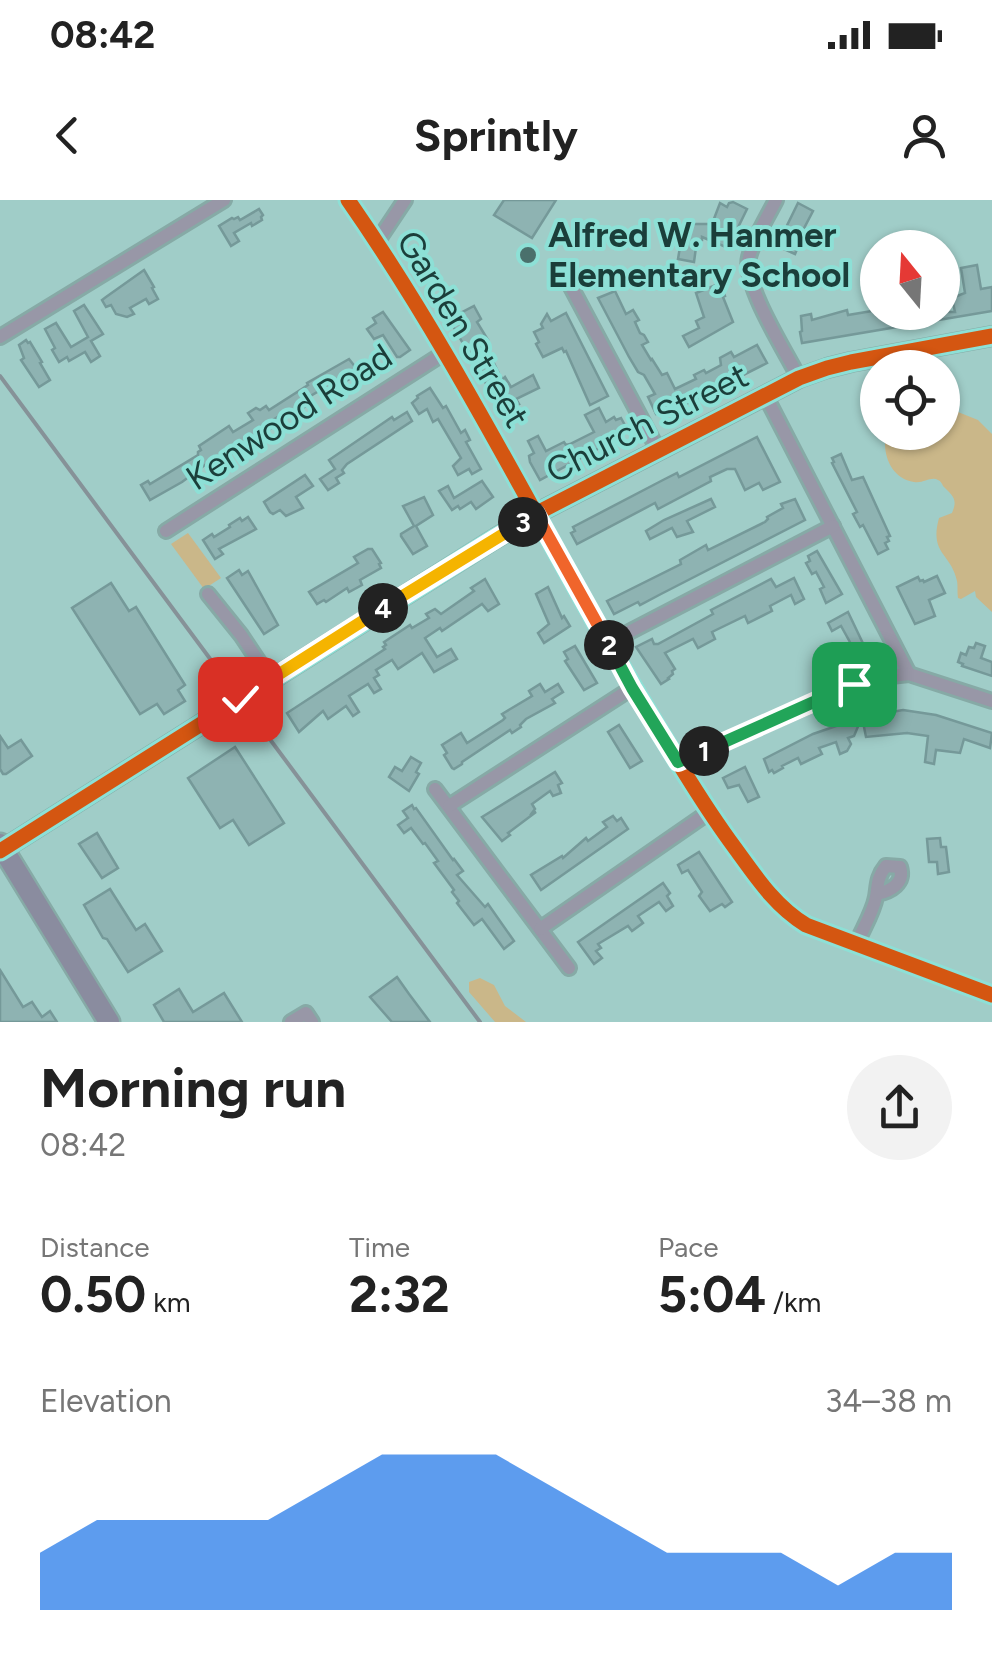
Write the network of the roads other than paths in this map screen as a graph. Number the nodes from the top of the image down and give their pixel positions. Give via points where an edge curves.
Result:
1 (224, 200) edge
2 (348, 200) edge
3 (405, 200) edge
4 (776, 200) edge
5 (376, 242) junction
6 (563, 272) dead end
7 (0, 336) edge
8 (992, 336) edge
9 (444, 353) junction
10 (800, 378) junction
11 (764, 396) junction
12 (658, 450) junction
13 (536, 514) junction
14 (833, 526) junction
15 (166, 531) dead end
16 (208, 594) dead end
17 (608, 643) junction
18 (908, 674) junction
19 (270, 680) junction
20 (632, 688) junction
21 (992, 701) edge
22 (678, 762) junction
23 (435, 788) dead end
24 (449, 806) junction
25 (710, 812) junction
26 (1, 848) edge
27 (877, 894) dead end
28 (540, 930) junction
29 (856, 944) junction
30 (569, 968) dead end
31 (992, 995) edge
32 (109, 1022) edge
33 (291, 1022) edge
34 (312, 1022) edge

1 - 7 street
2 - 5 street, Garden Street
3 - 5 street
4 - 10 street via 748,259 750,279
5 - 9 street, Garden Street
6 - 12 street
8 - 10 street, Church Street
9 - 13 street, Garden Street
9 - 15 street, Kenwood Road
10 - 11 street, Church Street
11 - 12 street, Church Street
11 - 14 street
12 - 13 street, Church Street
13 - 17 street, Garden Street
13 - 19 street, Church Street
14 - 17 street
14 - 18 street
16 - 19 street
17 - 20 street, Garden Street
18 - 21 street
18 - 22 street via 854,684
19 - 26 street, Church Street
20 - 22 street, Garden Street
20 - 24 street
22 - 25 street, Garden Street
23 - 24 street
24 - 28 street
25 - 28 street
25 - 29 street, Garden Street via 790,915
26 - 32 main road
27 - 29 street
28 - 30 street
29 - 31 street, Garden Street
33 - 34 street via 306,1013

